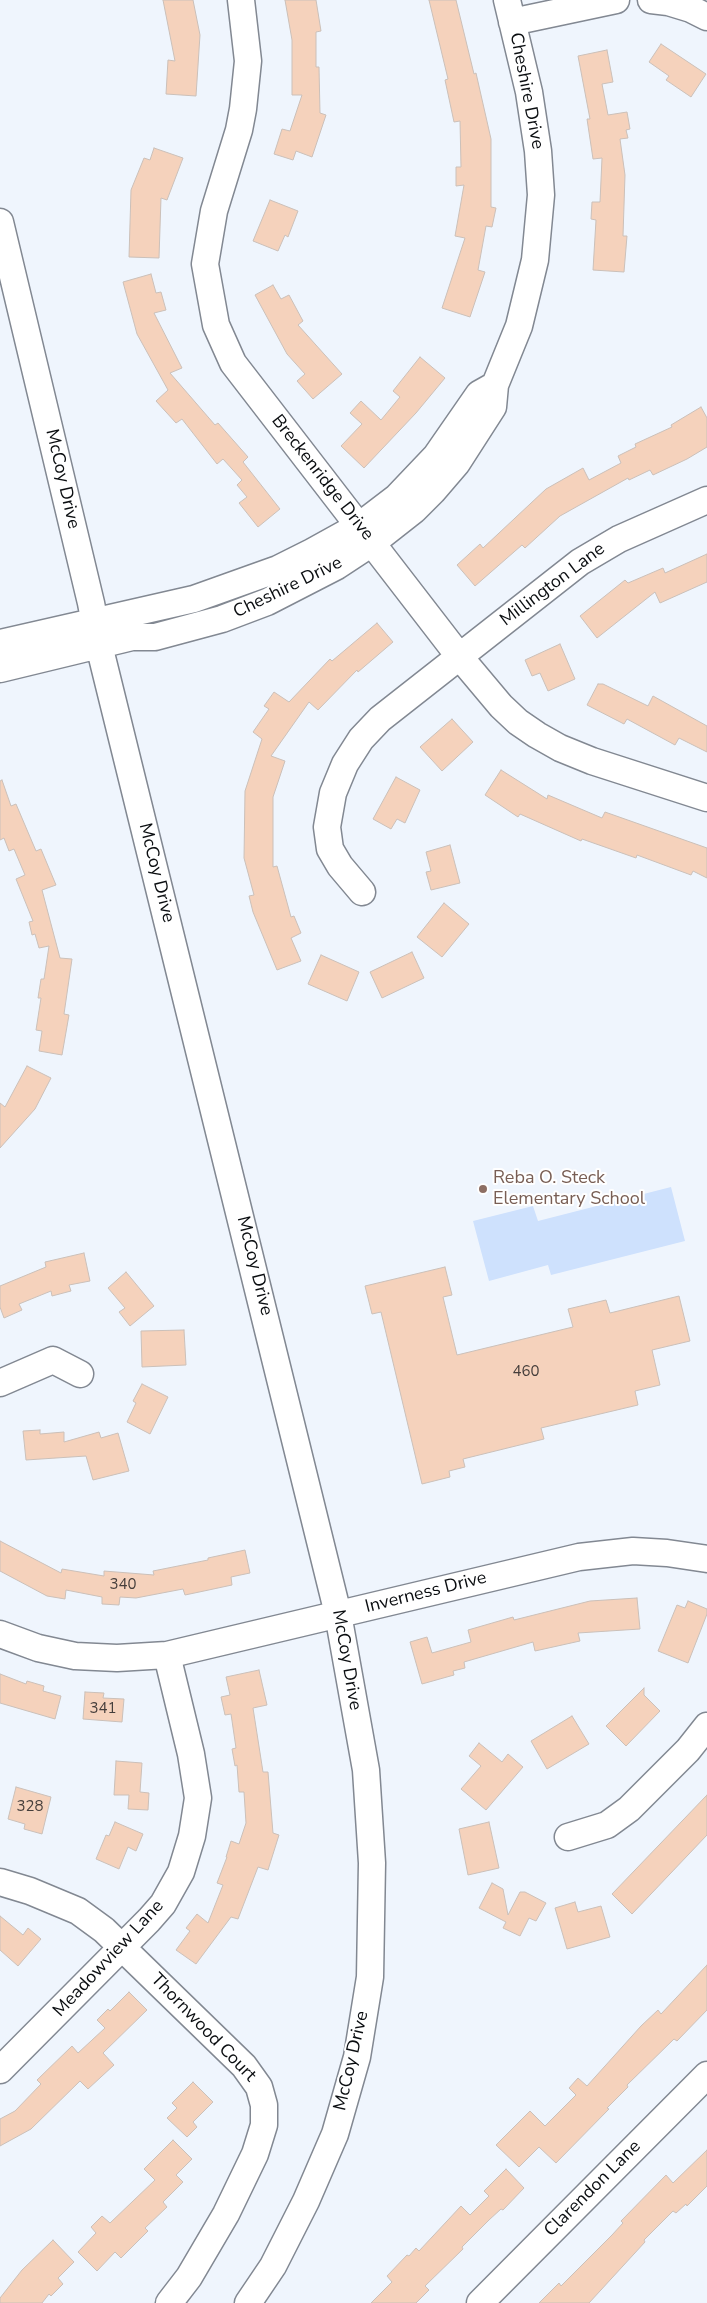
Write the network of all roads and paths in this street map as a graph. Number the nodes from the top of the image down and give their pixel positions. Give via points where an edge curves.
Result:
1 (241, 0) edge
2 (616, 0) edge
3 (651, 0) edge
4 (698, 9) edge
5 (510, 11) edge
6 (0, 222) edge
7 (707, 500) edge
8 (365, 534) junction
9 (97, 633) junction
10 (0, 643) edge
11 (460, 656) junction
12 (0, 669) edge
13 (707, 798) edge
14 (362, 892) dead end
15 (80, 1374) dead end
16 (0, 1383) edge
17 (707, 1559) edge
18 (338, 1614) junction
19 (0, 1634) edge
20 (168, 1655) junction
21 (707, 1726) edge
22 (568, 1837) dead end
23 (0, 1882) edge
24 (124, 1948) junction
25 (0, 2070) edge
26 (707, 2075) edge
27 (169, 2303) edge
28 (248, 2303) edge
29 (480, 2303) edge

1 - 8 street, Breckenridge Drive via 248,61 239,130 214,211 206,256 212,308 224,346 239,373
2 - 5 street
3 - 4 street
5 - 8 street, Cheshire Drive via 535,121 541,195 535,260 526,302 495,385 493,407 457,463 414,510
6 - 9 street, McCoy Drive
7 - 11 street, Millington Lane via 602,546
8 - 9 street, Cheshire Drive via 315,578 267,602 222,619 155,637 132,638
8 - 11 street, Breckenridge Drive
9 - 10 street, Cheshire Drive
9 - 12 street, Cheshire Drive
9 - 18 street, McCoy Drive
11 - 13 street, Breckenridge Drive via 501,706 537,736 592,761
11 - 14 street, Millington Lane via 380,719 361,739 345,764 333,793 328,827 330,849
15 - 16 street via 53,1360
17 - 18 street, Inverness Drive via 667,1552 633,1551 579,1557
18 - 20 street, Inverness Drive
18 - 28 street, McCoy Drive via 366,1770 372,1862 370,1977 357,2057 335,2134 273,2266
19 - 20 street, Inverness Drive via 38,1648 75,1656
20 - 24 street, Meadowview Lane via 198,1798 187,1855 172,1890
21 - 22 street via 688,1750 629,1809 607,1825
23 - 24 street, Thornwood Court via 78,1911
24 - 25 street, Meadowview Lane
24 - 27 street, Thornwood Court via 244,2066 259,2087 264,2105 264,2125 255,2154 230,2205 189,2276
26 - 29 street, Clarendon Lane

